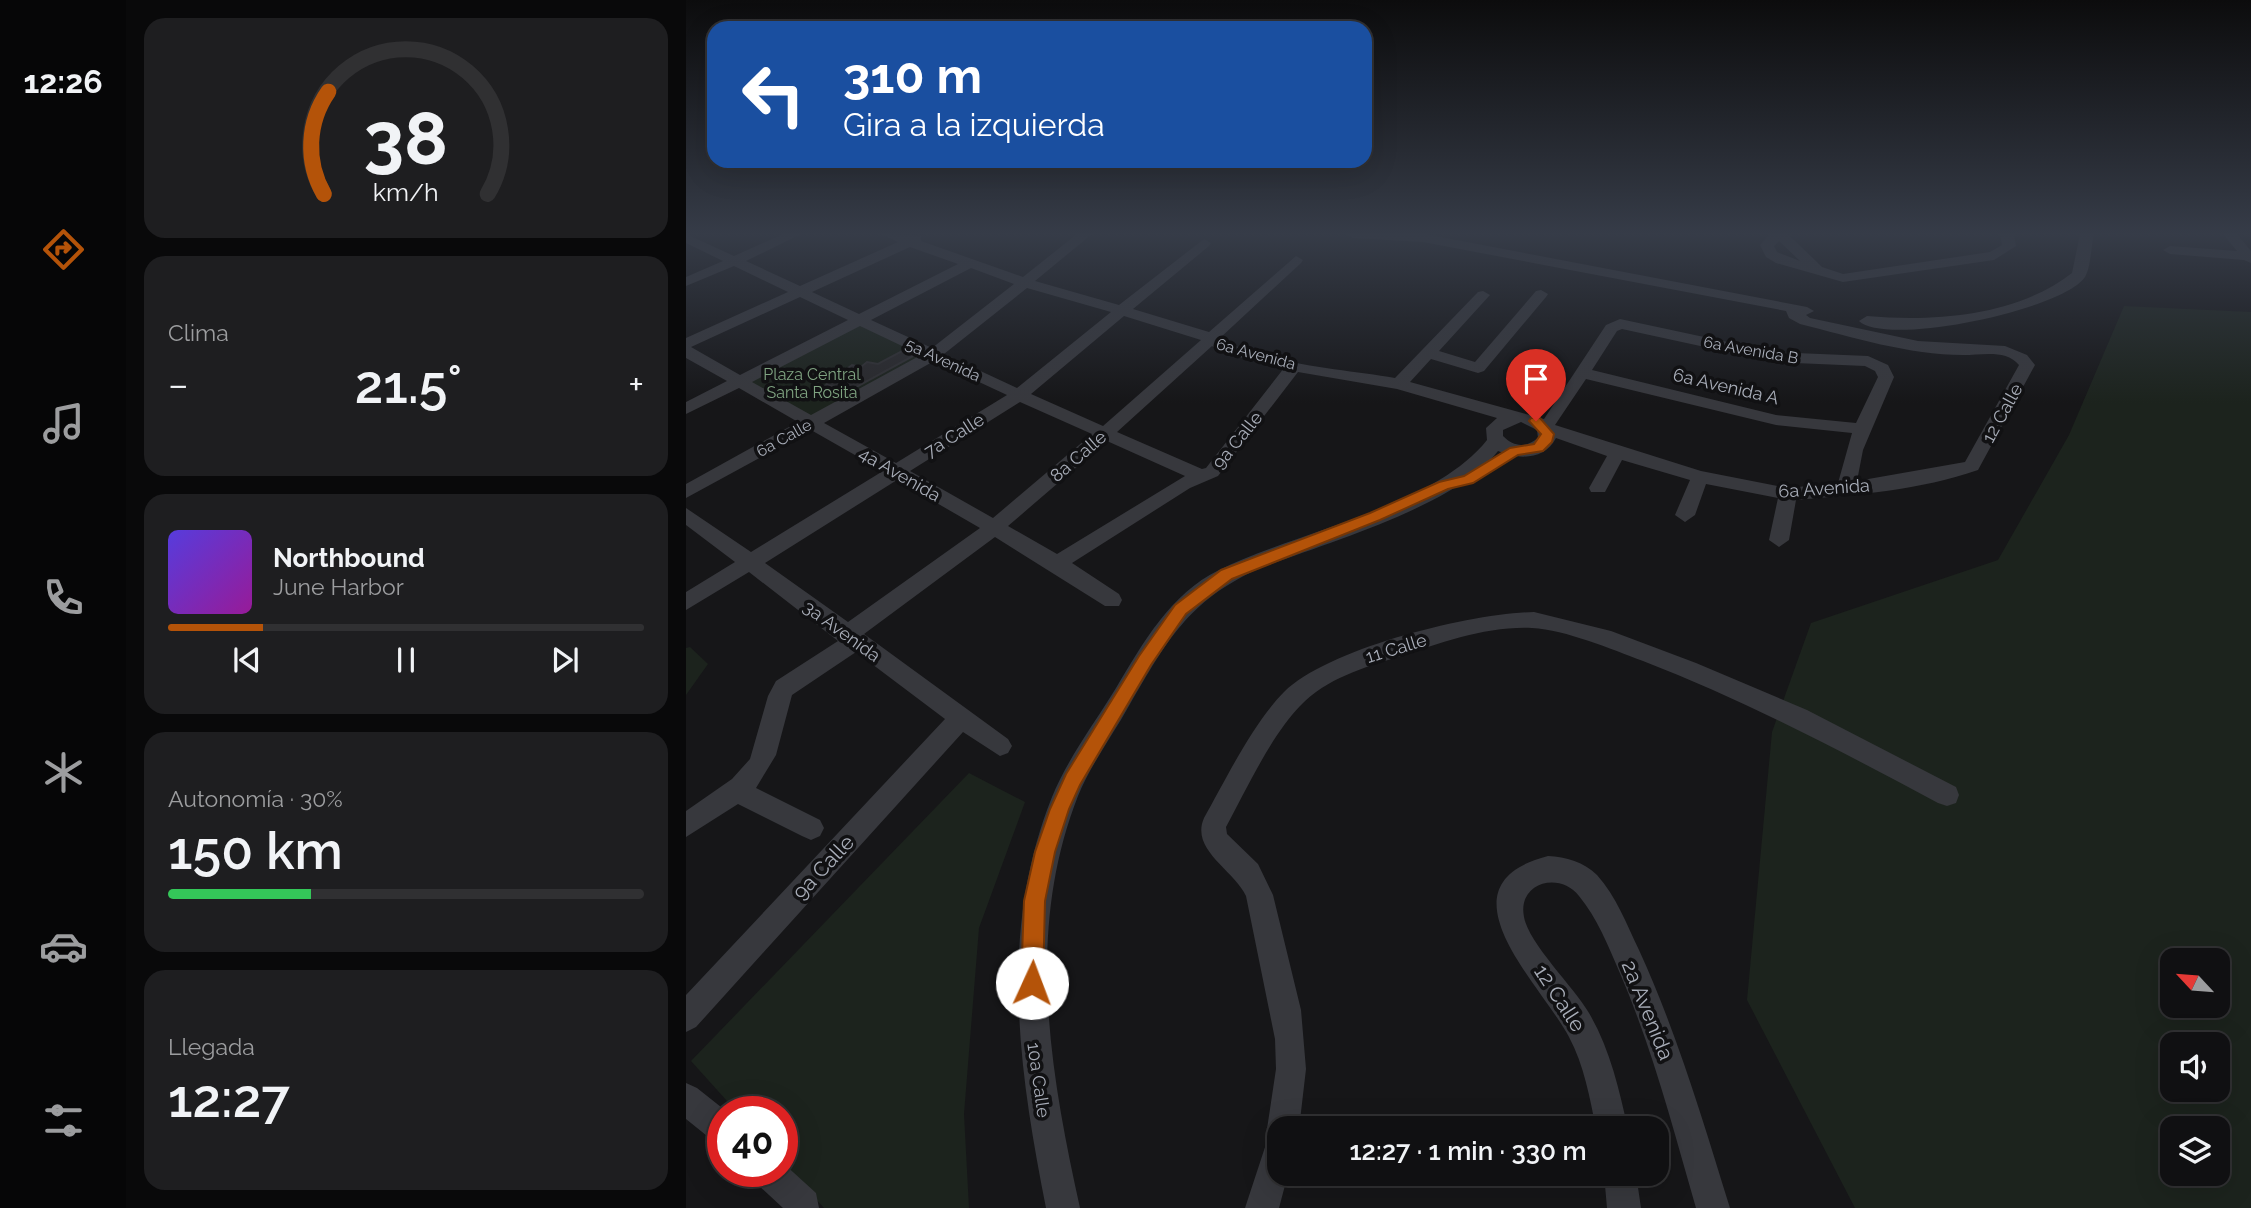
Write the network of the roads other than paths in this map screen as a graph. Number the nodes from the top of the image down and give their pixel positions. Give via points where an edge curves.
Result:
1 (796, 290) edge
2 (803, 290) edge
3 (919, 290) edge
4 (1016, 290) edge
5 (1049, 290) edge
6 (1146, 290) edge
7 (1263, 290) edge
8 (1696, 290) edge
9 (2055, 290) edge
10 (799, 292) junction
11 (1541, 294) dead end
12 (1483, 295) dead end
13 (1793, 309) junction
14 (1118, 313) junction
15 (861, 321) junction
16 (1209, 341) junction
17 (686, 344) edge
18 (686, 351) edge
19 (1428, 353) junction
20 (933, 355) junction
21 (1294, 366) junction
22 (1582, 373) junction
23 (737, 383) junction
24 (1399, 384) junction
25 (1431, 392) junction
26 (1019, 395) junction
27 (686, 409) edge
28 (1514, 418) junction
29 (809, 424) junction
30 (1862, 429) junction
31 (1547, 431) junction
32 (1104, 433) junction
33 (1495, 437) junction
34 (1514, 451) junction
35 (1617, 454) junction
36 (1972, 466) joint
37 (895, 472) junction
38 (1203, 477) junction
39 (1700, 477) junction
40 (1444, 485) junction
41 (1598, 488) dead end
42 (1848, 489) junction
43 (686, 492) edge
44 (1788, 494) junction
45 (686, 515) edge
46 (1685, 515) dead end
47 (995, 527) junction
48 (1779, 540) dead end
49 (748, 562) junction
50 (1057, 563) junction
51 (1112, 600) dead end
52 (686, 601) edge
53 (850, 638) junction
54 (961, 718) junction
55 (1000, 746) dead end
56 (736, 790) junction
57 (1947, 795) dead end
58 (686, 825) edge
59 (811, 828) dead end
60 (1526, 876) joint
61 (686, 1017) edge
62 (686, 1099) edge
63 (707, 1116) edge
64 (1285, 1116) edge
65 (1609, 1116) edge
66 (1268, 1186) edge
67 (1621, 1186) edge
68 (784, 1187) edge
69 (803, 1206) edge
70 (1063, 1208) edge
71 (1262, 1208) edge
72 (1624, 1208) edge
73 (1713, 1208) edge

1 - 10 street, 5a Avenida
2 - 10 street
3 - 15 street
4 - 20 street, 6a Calle
5 - 14 street, 6a Avenida
6 - 14 street, 7a Calle
7 - 16 street, 8a Calle
8 - 13 street
9 - 13 street via 2000,312 1937,323 1900,325
10 - 15 street, 5a Avenida
10 - 17 street
11 - 19 street via 1478,368
12 - 19 street
13 - 36 street, 12 Calle via 1794,315 1805,321 1941,349 2000,351 2023,359 2027,365 2023,374
14 - 16 street, 6a Avenida via 1202,334
14 - 26 street, 7a Calle
15 - 20 street, 5a Avenida
15 - 23 street
16 - 21 street, 6a Avenida
16 - 32 street, 8a Calle
18 - 23 street, 4a Avenida
19 - 24 street
20 - 26 street, 5a Avenida
20 - 29 street, 6a Calle
21 - 24 street, 6a Avenida
21 - 38 street, 9a Calle via 1221,463
22 - 30 street, 6a Avenida A via 1776,420
22 - 30 street, 6a Avenida B via 1611,328 1620,324 1774,357 1863,360 1882,368 1886,377
22 - 31 street
23 - 27 street
23 - 29 street, 4a Avenida
24 - 25 street, 6a Avenida
25 - 28 street, 6a Avenida
25 - 33 street, 6a Avenida via 1481,419
26 - 32 street, 5a Avenida
26 - 37 street, 7a Calle
28 - 31 street, 6a Avenida via 1536,421
28 - 33 street, 10a Calle via 1499,423
29 - 37 street, 4a Avenida
29 - 43 street, 6a Calle
30 - 42 street
31 - 34 street via 1531,451
31 - 35 street, 6a Avenida
32 - 38 street, 5a Avenida
32 - 47 street, 8a Calle
33 - 34 street, 6a Avenida
33 - 40 street, 10a Calle via 1488,456
34 - 40 street, 10a Calle via 1480,474
35 - 39 street, 6a Avenida
35 - 41 street
36 - 42 street, 6a Avenida
37 - 47 street, 4a Avenida
37 - 49 street, 7a Calle
38 - 50 street, 9a Calle via 1183,484
39 - 44 street, 6a Avenida
39 - 46 street
40 - 70 street, 10a Calle via 1226,575 1193,597 1162,634 1072,780 1039,878 1032,983 1034,1059
42 - 44 street, 6a Avenida
44 - 48 street
45 - 49 street, 3a Avenida
47 - 50 street, 4a Avenida
47 - 53 street, 8a Calle
49 - 52 street, 7a Calle
49 - 53 street, 3a Avenida
50 - 51 street, 4a Avenida
53 - 54 street, 3a Avenida
53 - 56 street, 8a Calle via 784,688 763,757
54 - 55 street, 3a Avenida
54 - 61 street, 9a Calle
56 - 58 street, 8a Calle
56 - 59 street
57 - 64 street, 11 Calle via 1799,716 1611,640 1534,620 1454,630 1331,670 1292,699 1250,759 1213,826 1217,844 1249,873 1262,905 1290,1039
60 - 65 street, 12 Calle via 1512,894 1510,917 1581,1028
60 - 73 street, 2a Avenida via 1550,868 1574,873 1610,921 1669,1060
62 - 63 street
66 - 71 street
67 - 72 street
68 - 69 street

